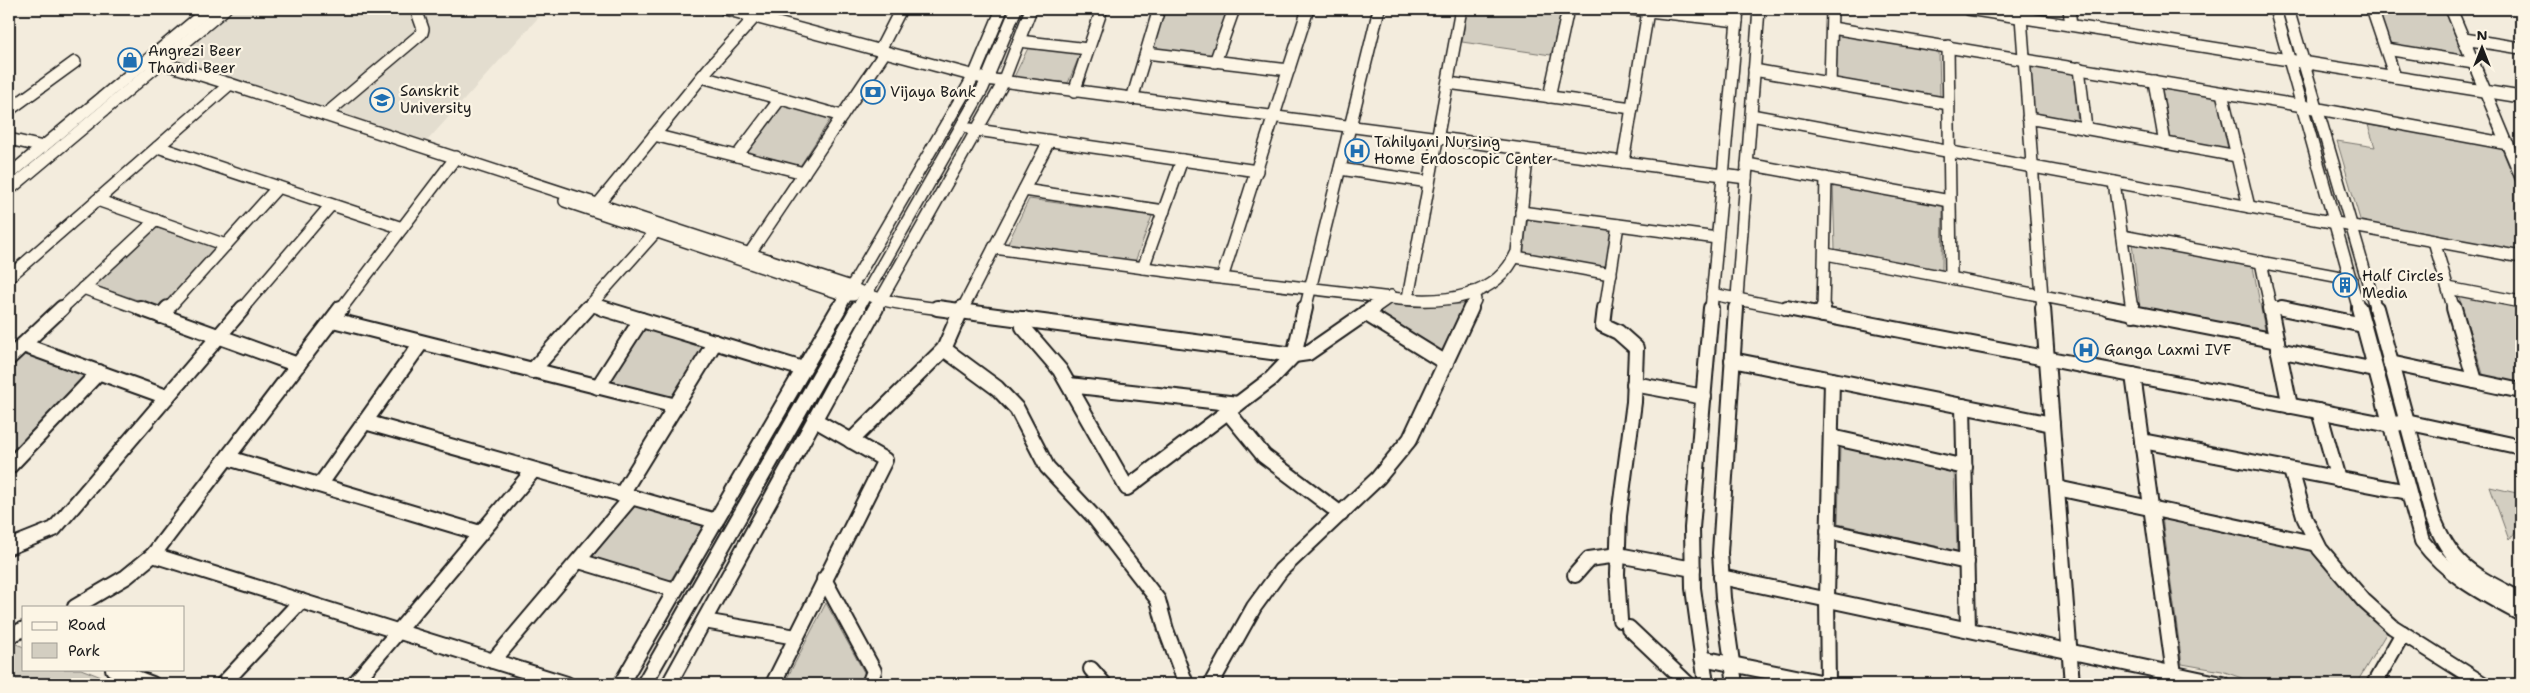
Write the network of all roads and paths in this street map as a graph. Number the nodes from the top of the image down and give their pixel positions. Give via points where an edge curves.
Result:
1 (209, 9) edge
2 (225, 9) edge
3 (416, 9) edge
4 (725, 9) edge
5 (901, 9) edge
6 (1002, 9) edge
7 (1016, 9) edge
8 (1031, 9) edge
9 (1102, 9) edge
10 (1159, 9) edge
11 (1234, 9) edge
12 (1308, 9) edge
13 (1379, 9) edge
14 (1461, 9) edge
15 (1568, 9) edge
16 (1631, 9) edge
17 (1759, 9) edge
18 (1832, 9) edge
19 (1968, 9) edge
20 (2069, 9) edge
21 (2275, 9) edge
22 (2288, 9) edge
23 (2372, 9) edge
24 (2452, 9) edge
25 (1648, 11) junction
26 (760, 13) edge
27 (1738, 15) edge
28 (2021, 17) junction
29 (2070, 25) junction
30 (1832, 28) junction
31 (2464, 39) junction
32 (1019, 40) junction
33 (1948, 46) junction
34 (1088, 48) junction
35 (2521, 48) edge
36 (2386, 49) junction
37 (882, 51) junction
38 (1146, 53) junction
39 (2024, 59) junction
40 (2290, 60) junction
41 (75, 62) dead end
42 (1215, 62) junction
43 (2304, 63) junction
44 (2474, 63) junction
45 (154, 65) junction
46 (2078, 68) junction
47 (1289, 70) junction
48 (1754, 70) junction
49 (702, 77) junction
50 (2395, 77) junction
51 (980, 78) junction
52 (2154, 81) junction
53 (1003, 82) junction
54 (1448, 83) junction
55 (1830, 84) junction
56 (227, 87) junction
57 (1074, 92) junction
58 (2487, 92) junction
59 (2222, 93) junction
60 (1549, 97) junction
61 (2521, 97) edge
62 (780, 98) junction
63 (1132, 99) junction
64 (1949, 104) junction
65 (2303, 106) junction
66 (1632, 108) junction
67 (9, 110) edge
68 (2318, 110) junction
69 (325, 115) junction
70 (1751, 115) junction
71 (842, 116) junction
72 (1274, 118) junction
73 (2028, 118) junction
74 (960, 128) junction
75 (1350, 128) junction
76 (2086, 129) junction
77 (976, 130) junction
78 (654, 135) junction
79 (9, 139) edge
80 (1437, 139) junction
81 (1050, 141) junction
82 (2165, 143) junction
83 (2508, 144) junction
84 (43, 147) junction
85 (158, 147) junction
86 (1528, 150) junction
87 (1950, 152) junction
88 (737, 156) junction
89 (2237, 156) junction
90 (1182, 160) junction
91 (453, 161) junction
92 (1623, 162) junction
93 (1747, 164) junction
94 (2031, 167) junction
95 (1340, 169) junction
96 (1257, 171) junction
97 (804, 173) junction
98 (9, 175) edge
99 (1722, 175) junction
100 (2521, 177) edge
101 (1746, 178) junction
102 (1826, 178) junction
103 (1429, 182) junction
104 (2114, 182) junction
105 (278, 187) junction
106 (9, 190) edge
107 (1024, 190) junction
108 (97, 200) junction
109 (1950, 201) junction
110 (599, 203) junction
111 (331, 205) junction
112 (2249, 207) junction
113 (1164, 211) junction
114 (1521, 212) junction
115 (156, 220) junction
116 (2336, 223) junction
117 (1618, 225) junction
118 (2353, 226) junction
119 (402, 228) junction
120 (659, 228) junction
121 (2122, 236) junction
122 (1717, 238) junction
123 (2434, 241) junction
124 (226, 245) junction
125 (994, 248) junction
126 (750, 253) junction
127 (1826, 254) junction
128 (1516, 256) junction
129 (2521, 257) edge
130 (2261, 262) junction
131 (1143, 268) junction
132 (1611, 274) junction
133 (9, 277) edge
134 (1222, 278) junction
135 (1951, 278) junction
136 (2351, 279) junction
137 (83, 288) junction
138 (2448, 288) junction
139 (1311, 289) junction
140 (848, 291) junction
141 (1473, 292) junction
142 (1712, 294) junction
143 (865, 295) junction
144 (1391, 296) junction
145 (2042, 296) junction
146 (1408, 298) junction
147 (880, 299) junction
148 (1736, 299) junction
149 (2521, 302) edge
150 (590, 305) junction
151 (2270, 306) junction
152 (961, 311) junction
153 (1365, 313) junction
154 (2133, 314) junction
155 (1823, 315) junction
156 (161, 316) junction
157 (1024, 319) junction
158 (333, 320) junction
159 (641, 320) junction
160 (2363, 325) junction
161 (218, 337) junction
162 (715, 342) junction
163 (421, 343) junction
164 (23, 345) junction
165 (2278, 346) junction
166 (944, 349) junction
167 (1294, 355) junction
168 (9, 358) edge
169 (2047, 359) junction
170 (1732, 360) junction
171 (1446, 363) junction
172 (2390, 363) junction
173 (298, 365) junction
174 (803, 369) junction
175 (2375, 370) junction
176 (532, 371) junction
177 (99, 372) junction
178 (2133, 375) junction
179 (1832, 380) junction
180 (2475, 381) junction
181 (1634, 384) junction
182 (1069, 385) junction
183 (598, 387) junction
184 (2521, 391) edge
185 (167, 397) junction
186 (1704, 397) junction
187 (676, 406) junction
188 (1963, 406) junction
189 (2290, 406) junction
190 (1233, 408) junction
191 (2319, 411) junction
192 (815, 420) junction
193 (365, 422) junction
194 (2406, 422) junction
195 (2052, 424) junction
196 (2390, 425) junction
197 (1831, 437) junction
198 (851, 441) junction
199 (2142, 441) junction
200 (2521, 447) edge
201 (228, 458) junction
202 (9, 467) edge
203 (1965, 467) junction
204 (2291, 470) junction
205 (533, 471) junction
206 (2338, 479) junction
207 (320, 485) junction
208 (2057, 488) junction
209 (2408, 492) junction
210 (626, 497) junction
211 (2151, 508) junction
212 (1341, 514) junction
213 (716, 521) junction
214 (1828, 531) junction
215 (480, 534) junction
216 (2317, 544) junction
217 (9, 547) edge
218 (153, 555) junction
219 (1618, 555) junction
220 (579, 561) junction
221 (1967, 562) junction
222 (1693, 569) junction
223 (1575, 575) dead end
224 (1721, 577) junction
225 (824, 580) junction
226 (676, 590) junction
227 (1827, 598) junction
228 (2521, 600) edge
229 (301, 601) junction
230 (77, 606) edge
231 (2521, 614) edge
232 (704, 621) junction
233 (1968, 629) junction
234 (397, 631) junction
235 (2403, 634) junction
236 (796, 637) junction
237 (2069, 650) junction
238 (1702, 658) junction
239 (493, 661) junction
240 (1732, 664) junction
241 (1091, 669) dead end
242 (116, 670) edge
243 (2174, 674) junction
244 (152, 684) edge
245 (223, 684) edge
246 (354, 684) edge
247 (567, 684) edge
248 (622, 684) edge
249 (644, 684) edge
250 (669, 684) edge
251 (773, 684) edge
252 (869, 684) edge
253 (1104, 684) edge
254 (1186, 684) edge
255 (1211, 684) edge
256 (1688, 684) edge
257 (1706, 684) edge
258 (1735, 684) edge
259 (1829, 684) edge
260 (2072, 684) edge
261 (2222, 684) edge
262 (2374, 684) edge
263 (2483, 684) edge

1 - 45 street
2 - 45 street
3 - 69 street via 422,33
4 - 26 street
5 - 37 street
6 - 51 street
7 - 51 street
8 - 32 street
9 - 34 street
10 - 38 street
11 - 42 street
12 - 47 street
13 - 75 street
14 - 54 street
15 - 60 street
16 - 25 street
17 - 48 street
18 - 30 street
19 - 28 street
20 - 29 street
21 - 40 street
22 - 43 street
23 - 36 street
24 - 31 street
25 - 27 street
25 - 66 street
26 - 37 street
26 - 49 street
27 - 99 street
28 - 29 street
28 - 39 street
29 - 40 street
30 - 33 street
30 - 55 street
31 - 35 street
31 - 44 street
32 - 34 street
32 - 53 street
33 - 39 street
33 - 64 street
34 - 57 street
36 - 44 street
36 - 50 street
37 - 51 street
37 - 71 street
38 - 42 street
38 - 63 street
39 - 46 street
39 - 73 street
40 - 43 street
40 - 65 street
41 - 67 street
42 - 47 street
43 - 50 street
43 - 68 street
44 - 58 street
45 - 56 street
45 - 84 street
45 - 106 street
46 - 52 street
46 - 76 street
47 - 72 street
48 - 55 street
48 - 70 street
49 - 62 street
49 - 78 street
50 - 58 street
51 - 53 street
51 - 74 street
51 - 140 street
52 - 59 street
52 - 82 street
53 - 57 street
53 - 77 street
54 - 60 street
54 - 80 street
55 - 64 street
56 - 69 street
56 - 85 street
56 - 91 street
57 - 63 street
58 - 61 street
58 - 83 street
59 - 65 street
59 - 89 street
60 - 66 street
62 - 71 street
62 - 88 street
63 - 72 street
64 - 87 street
65 - 68 street
65 - 116 street
66 - 92 street
68 - 83 street
68 - 118 street
69 - 91 street
70 - 87 street
70 - 93 street
71 - 97 street
72 - 75 street
72 - 96 street
73 - 76 street
73 - 94 street
74 - 77 street
74 - 143 street
75 - 80 street
75 - 95 street
76 - 82 street
77 - 81 street
77 - 147 street
78 - 88 street
78 - 110 street
79 - 84 street
80 - 86 street
80 - 103 street
81 - 90 street
81 - 107 street
82 - 89 street
83 - 100 street
84 - 98 street
85 - 105 street
85 - 108 street
86 - 92 street
86 - 114 street
87 - 94 street
87 - 109 street
88 - 97 street
89 - 112 street
90 - 96 street
90 - 113 street
91 - 110 street
91 - 119 street
91 - 120 street
92 - 99 street
93 - 101 street
93 - 102 street
94 - 104 street
94 - 145 street
95 - 103 street
95 - 139 street
96 - 134 street
97 - 126 street
99 - 101 street
99 - 122 street
101 - 148 street
102 - 109 street
102 - 127 street
103 - 146 street
104 - 112 street
104 - 121 street
105 - 111 street
105 - 124 street
107 - 113 street
107 - 125 street
108 - 115 street
108 - 133 street
109 - 135 street
110 - 120 street
111 - 119 street
111 - 161 street
112 - 116 street
113 - 131 street
114 - 117 street
114 - 128 street
115 - 124 street
115 - 137 street
116 - 118 street
116 - 136 street
117 - 122 street
117 - 132 street
118 - 123 street
118 - 172 street
119 - 158 street
120 - 126 street
120 - 140 street
120 - 150 street
121 - 130 street
121 - 154 street
122 - 142 street
123 - 129 street
123 - 138 street
124 - 156 street
125 - 131 street
125 - 152 street
126 - 140 street
127 - 135 street
127 - 155 street
128 - 132 street
128 - 141 street via 1514,263 1497,278
130 - 136 street
130 - 151 street
131 - 134 street
132 - 181 street via 1603,325 1618,332 1636,348
134 - 139 street
135 - 145 street
136 - 160 street
137 - 156 street
137 - 164 street
138 - 149 street
138 - 180 street
139 - 144 street
139 - 167 street
140 - 143 street
140 - 174 street
141 - 146 street via 1457,299
141 - 171 street via 1475,300
142 - 148 street
142 - 186 street
143 - 147 street
143 - 249 street
144 - 146 street
144 - 153 street
145 - 154 street
145 - 169 street
147 - 152 street
147 - 192 street
148 - 155 street
148 - 170 street
150 - 159 street
150 - 176 street
151 - 160 street
151 - 165 street
152 - 157 street
152 - 166 street
153 - 167 street via 1308,353
153 - 171 street
154 - 165 street
155 - 169 street
156 - 161 street
157 - 167 street
157 - 182 street via 1023,327
158 - 163 street
158 - 173 street
159 - 162 street
159 - 183 street
160 - 175 street
161 - 173 street
161 - 185 street
162 - 174 street
162 - 187 street
163 - 176 street
163 - 193 street
164 - 168 street
164 - 177 street
165 - 175 street
165 - 189 street
166 - 198 street
166 - 254 street via 997,388 1017,409 1047,467 1093,516 1158,600
167 - 190 street via 1272,379
169 - 178 street
169 - 195 street
170 - 179 street
170 - 224 street
171 - 212 street via 1410,439 1378,478
172 - 180 street
172 - 194 street
173 - 201 street
174 - 213 street
175 - 196 street
176 - 183 street
177 - 185 street
177 - 202 street
178 - 189 street
178 - 199 street
179 - 188 street
179 - 197 street
180 - 184 street
181 - 186 street
181 - 219 street via 1619,516
182 - 190 street
182 - 190 street via 1127,488
183 - 187 street
185 - 217 street via 54,529
186 - 222 street via 1692,528
187 - 210 street
188 - 195 street
188 - 203 street
189 - 191 street
190 - 212 street via 1264,456
191 - 196 street
191 - 206 street
192 - 198 street
192 - 232 street
193 - 205 street
193 - 207 street
194 - 196 street
194 - 200 street
194 - 228 street via 2432,514 2440,538 2450,554 2466,569
195 - 208 street
196 - 209 street
197 - 203 street
197 - 214 street
198 - 225 street via 886,460
199 - 204 street
199 - 211 street
201 - 207 street
201 - 218 street
203 - 221 street
204 - 206 street
204 - 216 street
205 - 210 street
205 - 215 street
206 - 209 street
207 - 215 street
208 - 211 street
208 - 237 street
209 - 231 street via 2422,540 2432,557 2463,582
210 - 213 street
210 - 220 street
211 - 216 street
211 - 243 street
212 - 255 street via 1281,570 1254,607
213 - 226 street
214 - 221 street
214 - 227 street
215 - 234 street
216 - 235 street via 2364,601
218 - 229 street
218 - 230 street
219 - 222 street
219 - 223 street via 1589,559
219 - 256 street via 1624,624
220 - 226 street
220 - 239 street
221 - 233 street
222 - 238 street
224 - 227 street
224 - 240 street
225 - 236 street
225 - 252 street via 874,671
226 - 248 street
227 - 233 street
227 - 259 street
229 - 234 street
229 - 245 street
232 - 236 street
232 - 250 street
233 - 237 street
234 - 239 street
234 - 246 street
235 - 262 street
235 - 263 street
236 - 251 street
237 - 243 street
237 - 260 street
238 - 240 street
238 - 257 street
239 - 247 street
240 - 258 street
240 - 259 street
241 - 253 street
242 - 244 street
243 - 261 street

